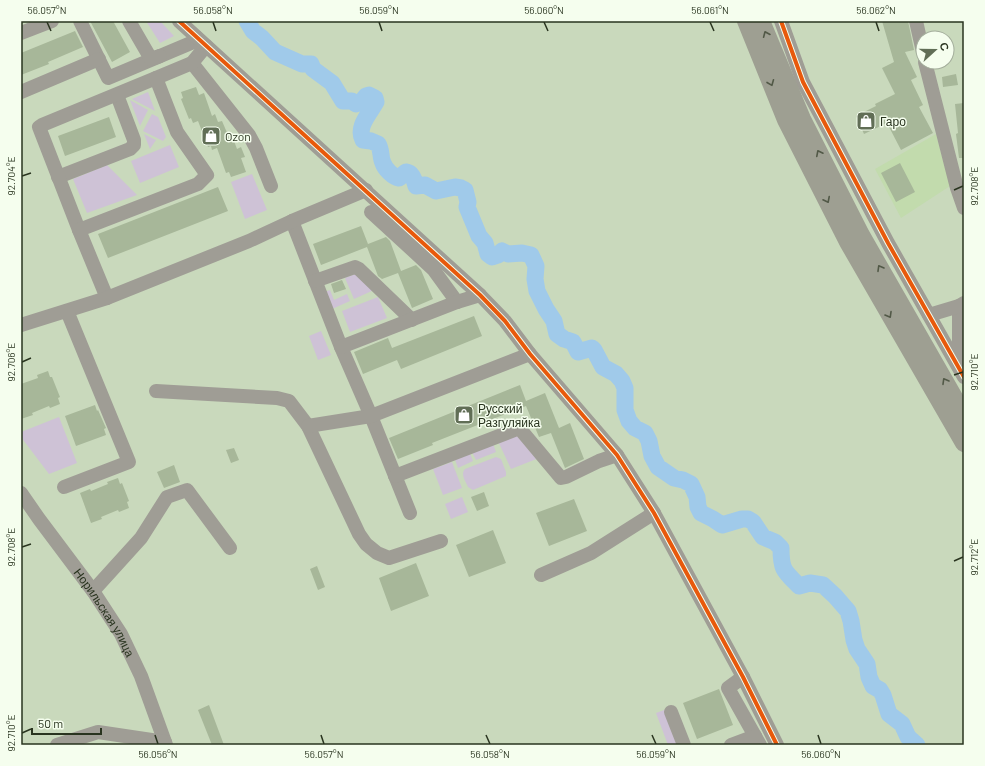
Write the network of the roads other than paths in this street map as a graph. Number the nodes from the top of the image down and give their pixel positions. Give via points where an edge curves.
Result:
1 (52, 21) edge
2 (80, 21) edge
3 (129, 21) edge
4 (179, 21) edge
5 (746, 21) edge
6 (761, 21) edge
7 (781, 21) edge
8 (21, 33) edge
9 (201, 42) junction
10 (99, 59) junction
11 (151, 59) junction
12 (192, 63) junction
13 (927, 70) edge
14 (156, 78) junction
15 (21, 92) edge
16 (117, 95) junction
17 (58, 177) junction
18 (271, 186) dead end
19 (366, 190) junction
20 (964, 208) edge
21 (371, 212) dead end
22 (292, 221) junction
23 (79, 230) junction
24 (315, 281) junction
25 (480, 294) junction
26 (107, 298) junction
27 (457, 302) junction
28 (961, 304) edge
29 (67, 311) junction
30 (929, 315) junction
31 (412, 320) junction
32 (21, 326) edge
33 (341, 347) junction
34 (530, 354) junction
35 (964, 354) edge
36 (964, 377) edge
37 (156, 391) dead end
38 (964, 415) edge
39 (371, 416) junction
40 (308, 426) junction
41 (964, 443) edge
42 (617, 455) junction
43 (395, 476) junction
44 (64, 487) dead end
45 (21, 493) edge
46 (410, 513) dead end
47 (654, 513) junction
48 (441, 541) dead end
49 (230, 548) dead end
50 (541, 575) dead end
51 (93, 591) junction
52 (742, 677) junction
53 (671, 712) dead end
54 (758, 740) edge
55 (166, 743) edge
56 (57, 745) edge
57 (684, 745) edge
58 (731, 745) edge
59 (777, 745) edge

1 - 8 street
2 - 10 street
3 - 11 street
4 - 9 street
5 -> 41 main road via 786,120 848,242
38 -> 6 main road via 861,235 802,119
7 - 30 street via 803,82
9 - 11 street
9 - 12 street
9 - 19 street
10 - 11 street via 108,78
10 - 15 street
12 - 14 street
12 - 18 street via 248,135
13 - 20 street
14 - 16 street
14 - 23 street via 177,132 207,175 198,184
16 - 17 street via 134,145 130,149
16 - 17 street via 39,127
17 - 23 street
19 - 22 street
19 - 25 street
21 - 27 street via 433,269
22 - 24 street
22 - 26 street
23 - 26 street
24 - 31 street via 355,267
24 - 33 street
25 - 27 street
25 - 34 street
26 - 29 street
27 - 31 street
28 - 30 street
28 - 35 street via 959,346
29 - 32 street
29 - 44 street via 129,462
30 - 36 street
31 - 33 street
33 - 39 street
34 - 39 street
34 - 42 street
37 - 40 street via 277,398 289,401
39 - 40 street
39 - 43 street
40 - 48 street via 366,544 389,558
42 - 43 street via 561,478 520,429 517,429
42 - 47 street
43 - 46 street
45 - 51 street, Норильская улица
47 - 50 street via 591,553
47 - 52 street
49 - 51 street via 187,490 167,497 141,538
51 - 55 street, Норильская улица via 121,634 141,676
52 - 54 street via 728,688
52 - 59 street
53 - 57 street
54 - 58 street
55 - 56 street via 98,732

